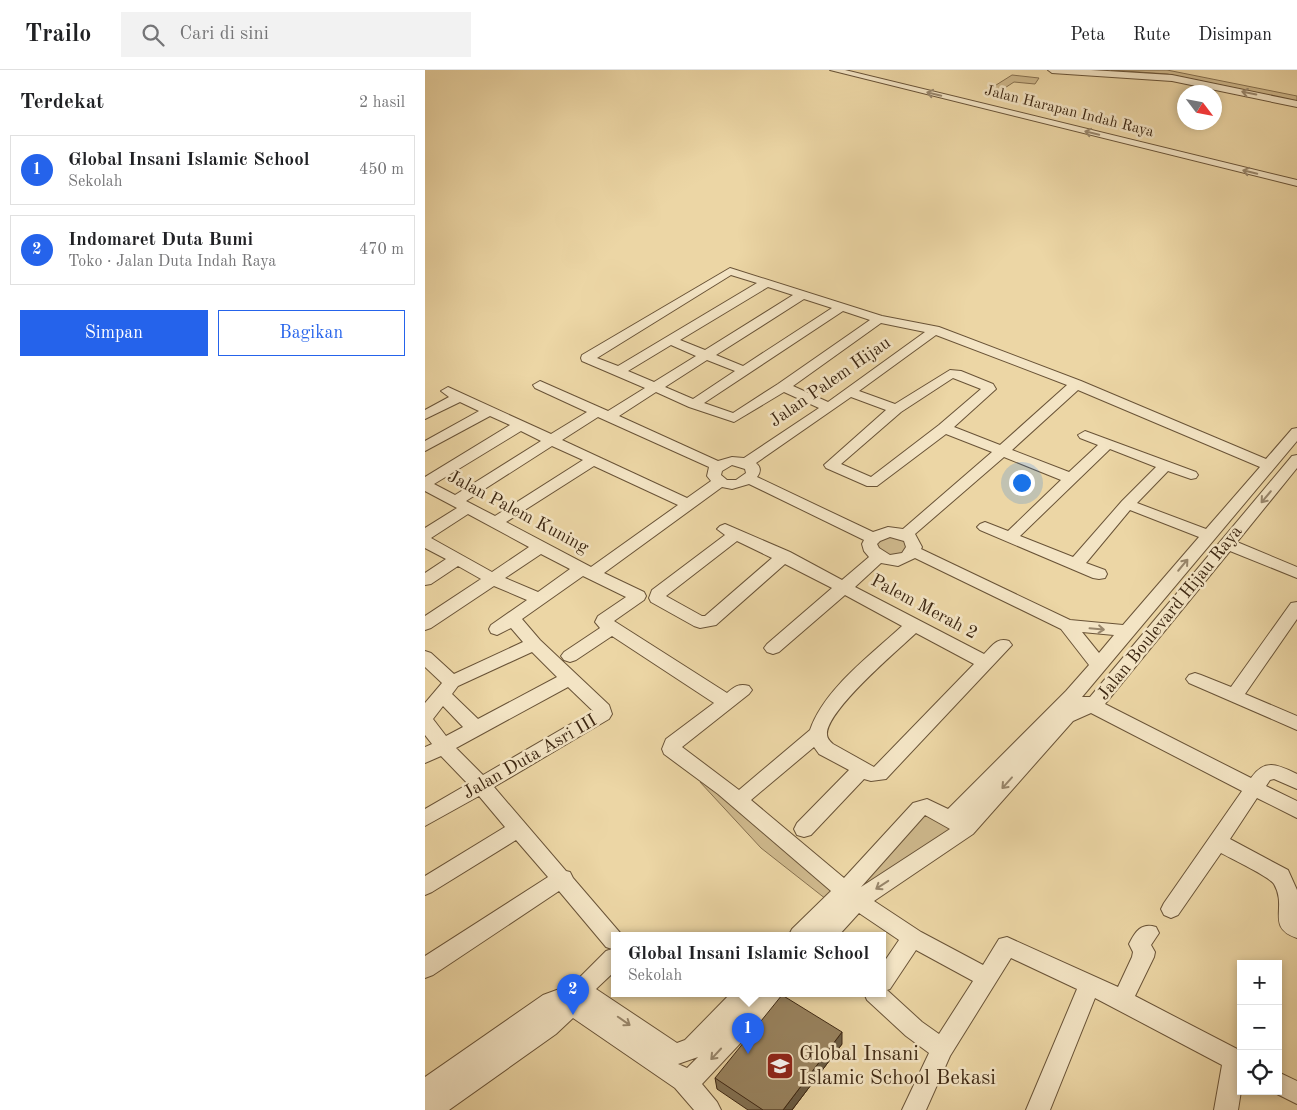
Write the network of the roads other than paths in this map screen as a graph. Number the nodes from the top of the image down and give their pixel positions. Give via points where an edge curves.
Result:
1 (834, 70) edge
2 (876, 70) edge
3 (1052, 70) edge
4 (1178, 70) edge
5 (924, 82) dead end
6 (1297, 94) edge
7 (1297, 104) edge
8 (1297, 183) edge
9 (767, 283) junction
10 (803, 294) junction
11 (841, 307) junction
12 (879, 319) junction
13 (935, 330) junction
14 (671, 341) junction
15 (706, 356) junction
16 (619, 371) junction
17 (745, 371) junction
18 (1076, 384) junction
19 (541, 385) dead end
20 (656, 387) junction
21 (783, 387) junction
22 (849, 392) junction
23 (694, 404) junction
24 (829, 407) junction
25 (896, 409) junction
26 (489, 411) junction
27 (604, 414) junction
28 (425, 415) edge
29 (520, 425) junction
30 (944, 428) junction
31 (1297, 432) edge
32 (1085, 435) dead end
33 (552, 440) junction
34 (1107, 444) junction
35 (425, 446) edge
36 (1002, 451) junction
37 (1297, 459) edge
38 (593, 460) junction
39 (746, 463) junction
40 (1268, 465) junction
41 (718, 466) junction
42 (1165, 466) junction
43 (1191, 475) dead end
44 (1071, 478) junction
45 (750, 479) junction
46 (720, 482) junction
47 (425, 484) edge
48 (1130, 502) junction
49 (462, 504) junction
50 (689, 505) junction
51 (496, 522) junction
52 (985, 527) dead end
53 (1210, 533) junction
54 (425, 535) edge
55 (905, 535) junction
56 (1010, 537) junction
57 (873, 538) junction
58 (425, 541) edge
59 (1229, 541) junction
60 (540, 547) junction
61 (913, 551) junction
62 (785, 556) junction
63 (878, 558) junction
64 (458, 559) junction
65 (1286, 563) edge
66 (1075, 565) junction
67 (588, 571) junction
68 (1099, 574) dead end
69 (1297, 574) edge
70 (493, 578) junction
71 (425, 580) edge
72 (844, 586) junction
73 (1158, 595) junction
74 (539, 599) junction
75 (1178, 604) junction
76 (1297, 607) edge
77 (516, 623) dead end
78 (425, 624) edge
79 (1067, 625) junction
80 (913, 626) junction
81 (497, 629) dead end
82 (610, 629) junction
83 (1127, 631) junction
84 (534, 644) junction
85 (1003, 645) dead end
86 (773, 648) dead end
87 (570, 656) dead end
88 (425, 657) edge
89 (986, 663) junction
90 (1098, 664) junction
91 (569, 678) junction
92 (1195, 679) dead end
93 (447, 689) junction
94 (743, 690) dead end
95 (1072, 696) junction
96 (1234, 696) junction
97 (727, 702) junction
98 (1093, 706) junction
99 (425, 716) edge
100 (425, 721) edge
101 (1297, 723) edge
102 (475, 728) junction
103 (818, 732) junction
104 (443, 746) junction
105 (425, 756) edge
106 (861, 770) junction
107 (1297, 782) edge
108 (481, 785) junction
109 (1253, 787) junction
110 (747, 794) dead end
111 (1297, 810) edge
112 (425, 818) edge
113 (958, 824) junction
114 (517, 829) junction
115 (804, 829) dead end
116 (1217, 841) junction
117 (563, 878) junction
118 (425, 886) edge
119 (852, 896) junction
120 (1171, 909) dead end
121 (1297, 929) edge
122 (804, 932) edge
123 (828, 932) edge
124 (1148, 933) dead end
125 (611, 937) edge
126 (913, 938) junction
127 (611, 961) edge
128 (425, 968) edge
129 (886, 976) edge
130 (986, 977) junction
131 (1089, 986) junction
132 (741, 997) edge
133 (769, 997) edge
134 (879, 997) edge
135 (567, 1000) junction
136 (1122, 1001) junction
137 (942, 1049) junction
138 (1237, 1062) edge
139 (683, 1080) junction
140 (1282, 1085) edge
141 (425, 1091) edge
142 (1297, 1092) edge
143 (429, 1110) edge
144 (709, 1110) edge
145 (914, 1110) edge
146 (1038, 1110) edge
147 (1226, 1110) edge

8 -> 1 street, Jalan Harapan Indah Raya
2 - 5 street
7 -> 3 street via 1171,78
4 - 6 street
9 - 10 street
9 - 14 street
9 - 16 street via 727,272 587,358
10 - 11 street
10 - 15 street
11 - 12 street
11 - 17 street
12 - 13 street
12 - 21 street
13 - 18 street
13 - 22 street, Jalan Palem Hijau
14 - 15 street
14 - 16 street
15 - 17 street
15 - 20 street
16 - 20 street
17 - 23 street
18 - 36 street
18 - 40 street
19 - 27 street
20 - 23 street
20 - 27 street
21 - 23 street via 734,418
21 - 24 street
22 - 24 street, Jalan Palem Hijau
22 - 25 street
24 - 39 street, Jalan Palem Hijau
25 - 30 street via 950,374 988,387 987,392
25 - 30 street via 831,465 872,483
26 - 28 street via 454,394
26 - 29 street
26 - 35 street
27 - 33 street
27 - 41 street
29 - 33 street
29 - 47 street
30 - 36 street
31 - 40 street, Jalan Boulevard Hijau Raya
32 - 34 street
33 - 38 street
33 - 49 street
34 - 42 street
34 - 44 street
36 - 44 street
36 - 55 street
37 -> 59 street, Jalan Boulevard Hijau Raya
38 - 50 street
38 - 51 street
39 - 41 street via 732,461
39 - 45 street via 754,470
40 - 53 street, Jalan Boulevard Hijau Raya
41 - 46 street via 714,476
42 - 43 street
42 - 48 street
44 - 56 street
45 - 46 street via 733,484
45 - 57 street
46 - 50 street
47 - 49 street, Jalan Palem Kuning
48 - 53 street
48 - 66 street
49 - 51 street, Jalan Palem Kuning
49 - 54 street
50 - 67 street
51 - 60 street, Jalan Palem Kuning
52 - 56 street
73 -> 53 street, Jalan Boulevard Hijau Raya
55 - 57 street via 888,532
55 - 61 street via 913,542
56 - 66 street
57 - 63 street via 869,548
58 - 64 street
59 - 65 street
59 - 75 street, Jalan Boulevard Hijau Raya
60 - 67 street, Jalan Palem Kuning
60 - 70 street
61 - 63 street via 901,559
61 - 79 street
62 - 62 street, Palem Merah 2 via 706,623 657,598 730,531
62 - 72 street, Palem Merah 2
63 - 72 street
64 - 70 street
64 - 71 street
65 - 69 street
66 - 68 street
67 - 74 street
67 - 82 street, Jalan Palem Kuning via 639,596 603,620
70 - 74 street
70 - 78 street
72 - 80 street, Palem Merah 2
72 - 86 street
73 - 75 street
73 - 83 street, Jalan Boulevard Hijau Raya
74 - 81 street
75 - 98 street, Jalan Boulevard Hijau Raya
76 - 96 street
77 - 84 street, Jalan Duta Asri III
79 -> 83 street
79 - 90 street
80 - 89 street, Palem Merah 2
80 - 103 street via 842,694 825,716
82 - 87 street
82 - 97 street
83 - 90 street, Jalan Boulevard Hijau Raya
84 - 91 street, Jalan Duta Asri III
84 - 93 street
85 - 89 street
88 - 93 street
89 - 106 street via 879,774
90 - 95 street, Jalan Boulevard Hijau Raya
91 - 102 street
91 - 108 street, Jalan Duta Asri III via 603,710 602,716
92 - 96 street
93 - 99 street
93 - 102 street
94 - 97 street
95 - 98 street
95 - 113 street, Jalan Boulevard Hijau Raya
96 - 101 street
97 - 119 street via 673,744 671,749 725,788
98 - 109 street, Jalan Boulevard Hijau Raya
98 -> 113 street via 1067,716
100 - 104 street
102 - 104 street
103 - 106 street via 825,749
103 - 110 street
104 - 105 street
104 - 108 street
106 - 115 street
107 - 109 street via 1276,772 1267,772
108 - 112 street, Jalan Duta Asri III
108 - 114 street
109 - 111 street, Jalan Boulevard Hijau Raya
109 - 116 street
113 -> 119 street
113 - 119 street via 927,807 920,808
114 - 117 street
114 - 118 street
116 - 120 street
116 - 121 street via 1281,876 1291,900 1289,922
117 - 125 street
117 - 128 street
119 - 122 street
119 - 123 street
119 - 126 street
124 - 136 street via 1140,944 1143,957
126 - 129 street
126 - 130 street
127 - 135 street
130 - 131 street via 1007,946
130 - 137 street
131 - 136 street
131 - 146 street
135 -> 132 street via 675,1054 692,1049
133 -> 139 street via 699,1073
134 - 137 street
135 - 139 street
135 - 141 street
135 - 143 street via 548,1027
136 - 138 street
137 - 145 street
138 - 147 street
139 - 144 street
140 - 142 street

